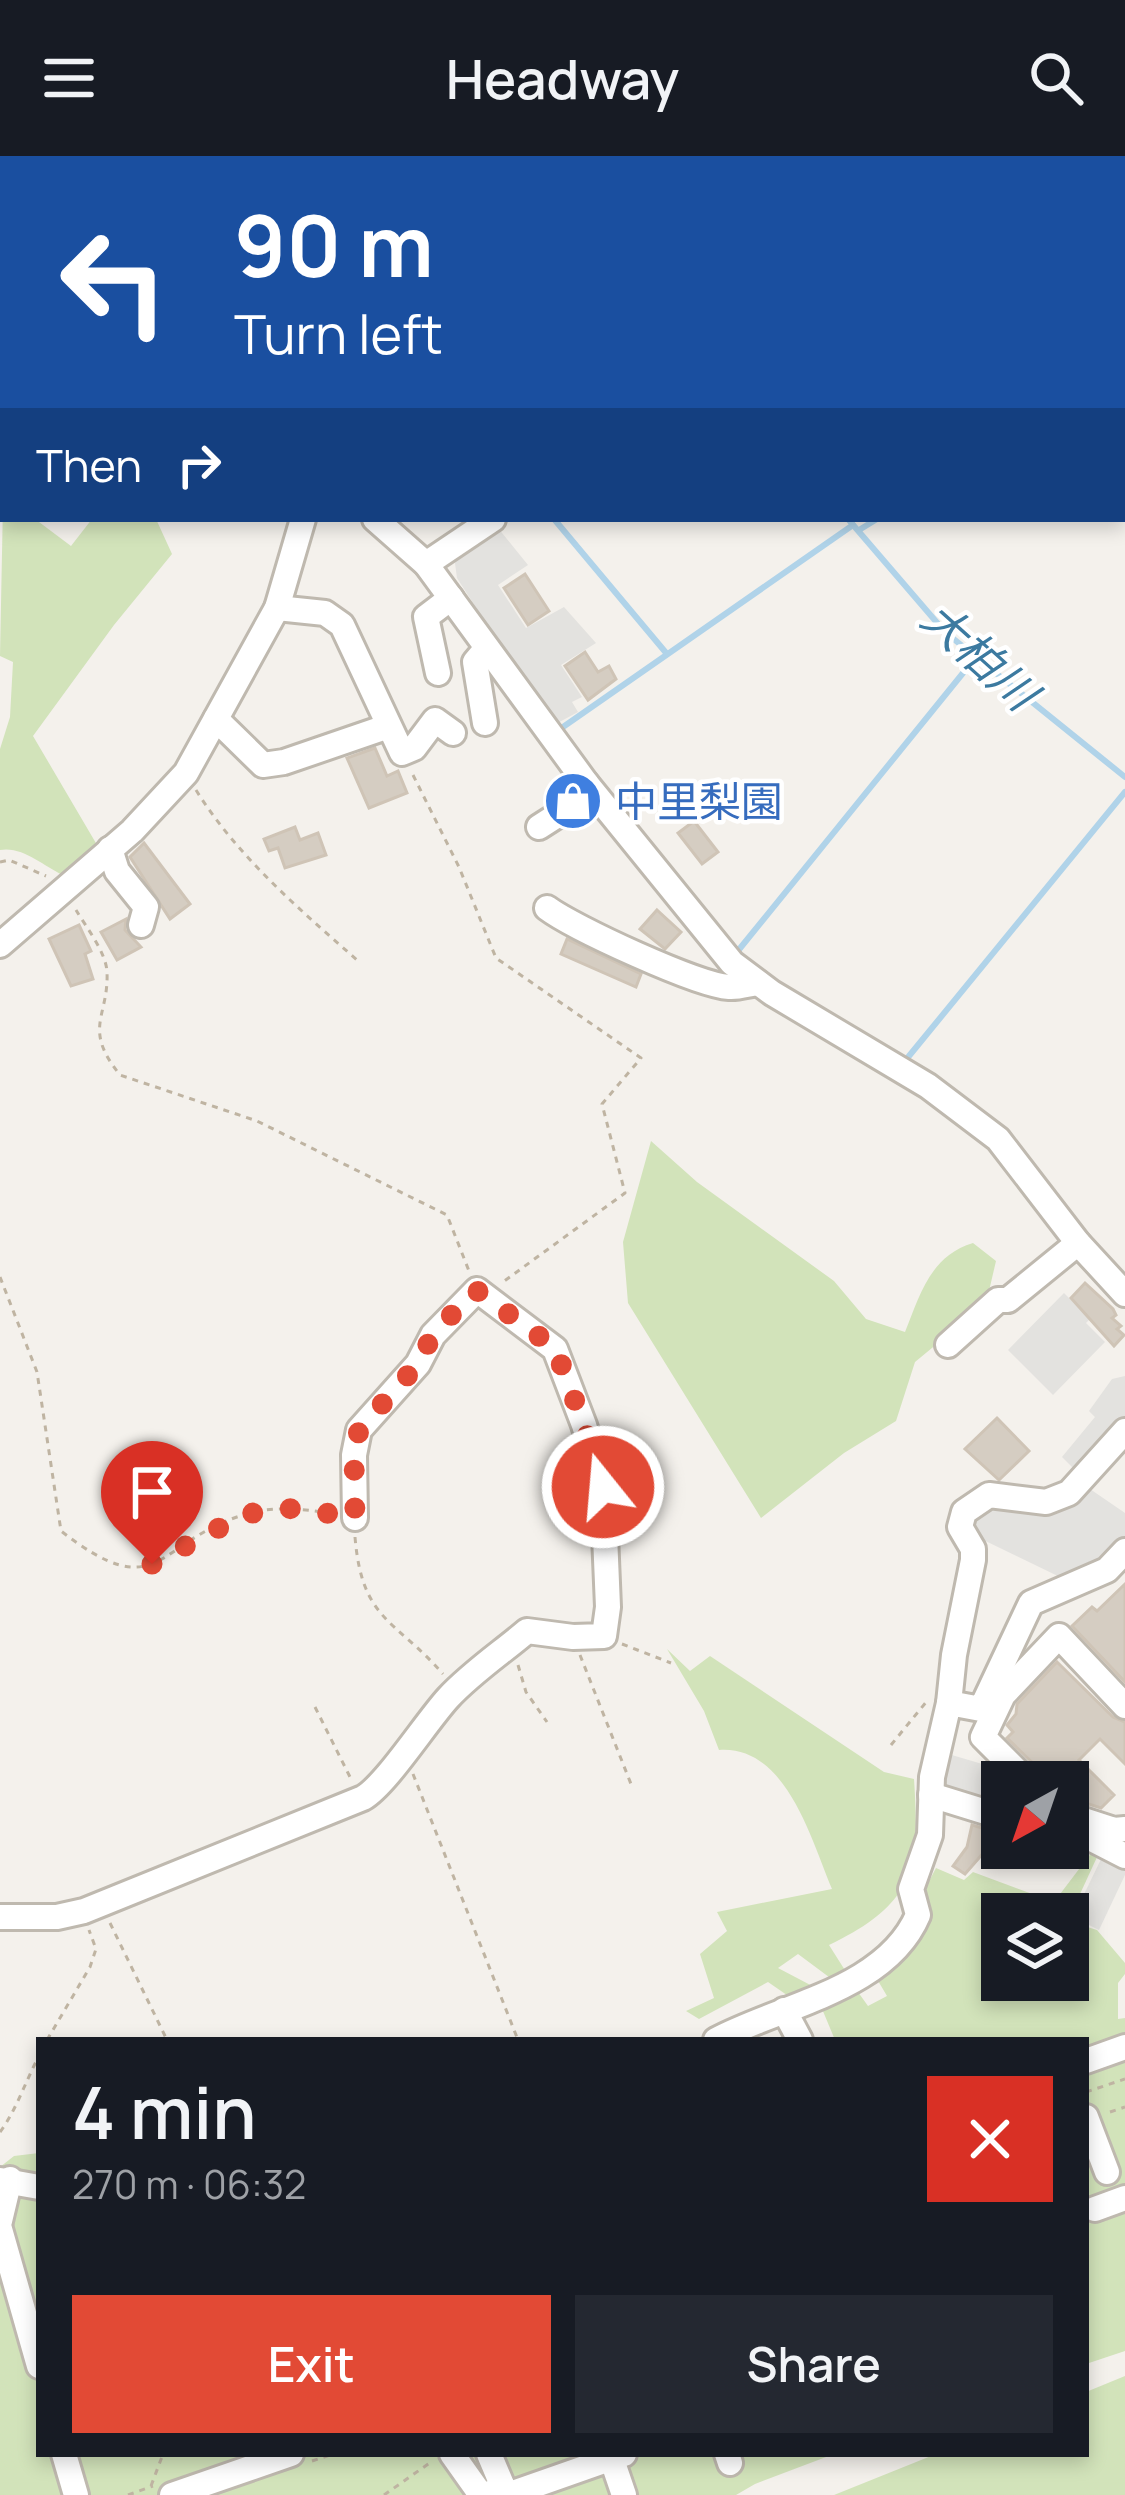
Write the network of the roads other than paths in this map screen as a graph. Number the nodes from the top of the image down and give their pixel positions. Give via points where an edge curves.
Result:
1 (303, 522) edge
2 (378, 522) edge
3 (489, 522) edge
4 (426, 564) junction
5 (451, 598) junction
6 (277, 608) junction
7 (486, 649) junction
8 (438, 673) dead end
9 (216, 719) junction
10 (485, 723) dead end
11 (386, 727) junction
12 (453, 733) dead end
13 (586, 783) junction
14 (538, 827) dead end
15 (110, 849) junction
16 (547, 908) dead end
17 (141, 926) dead end
18 (0, 945) edge
19 (758, 983) junction
20 (1078, 1243) junction
21 (1125, 1294) edge
22 (948, 1346) dead end
23 (1125, 1431) edge
24 (355, 1518) road end
25 (1125, 1551) edge
26 (1055, 1594) junction
27 (1059, 1636) junction
28 (939, 1700) junction
29 (1125, 1706) edge
30 (981, 1709) junction
31 (983, 1738) junction
32 (1007, 1761) edge
33 (931, 1795) junction
34 (981, 1810) edge
35 (1089, 1821) edge
36 (1125, 1828) edge
37 (1089, 1838) edge
38 (1125, 1856) edge
39 (0, 1917) edge
40 (784, 2011) junction
41 (723, 2037) edge
42 (798, 2037) edge
43 (1125, 2047) edge
44 (1089, 2060) edge
45 (1089, 2125) edge
46 (1106, 2172) edge
47 (5, 2179) edge
48 (36, 2186) edge
49 (1125, 2198) edge
50 (1095, 2209) dead end
51 (0, 2225) edge
52 (36, 2355) edge
53 (65, 2457) edge
54 (281, 2457) edge
55 (456, 2457) edge
56 (490, 2457) edge
57 (609, 2457) edge
58 (615, 2457) edge
59 (162, 2491) edge
60 (498, 2493) edge
61 (76, 2495) edge
62 (624, 2495) edge

1 - 6 street
2 - 4 street
3 - 4 street
4 - 5 street
5 - 7 street
5 - 8 street via 426,617
6 - 9 street
6 - 11 street via 325,613 341,625
7 - 10 street via 475,662
7 - 13 street
9 - 11 street via 263,765
9 - 15 street via 186,773
11 - 12 street via 401,753 435,720
13 - 14 street
13 - 19 street via 708,937
15 - 17 street via 146,907
15 - 18 street
16 - 19 street via 700,979
19 - 20 street via 955,1104 998,1139
20 - 21 street
20 - 22 street
23 - 28 street via 1069,1492 1046,1502 988,1496 964,1512 960,1527 973,1560
24 - 39 street via 359,1430 418,1364 433,1334 479,1294 555,1348 584,1425 603,1487 604,1636 527,1631 452,1694 363,1798 92,1908
25 - 26 street via 1107,1570
26 - 27 street
26 - 30 street via 1031,1603
27 - 29 street
27 - 31 street via 1004,1695
28 - 30 street
28 - 33 street
30 - 31 street
31 - 32 street
33 - 34 street
33 - 40 street via 930,1835 911,1889 917,1921 893,1954
35 - 36 street
37 - 38 street
40 - 41 street
40 - 42 street
43 - 44 street
45 - 46 street
47 - 48 street
47 - 51 street
49 - 50 street
51 - 52 street
53 - 61 street
54 - 59 street
55 - 60 street
56 - 60 street
57 - 60 street
58 - 62 street

